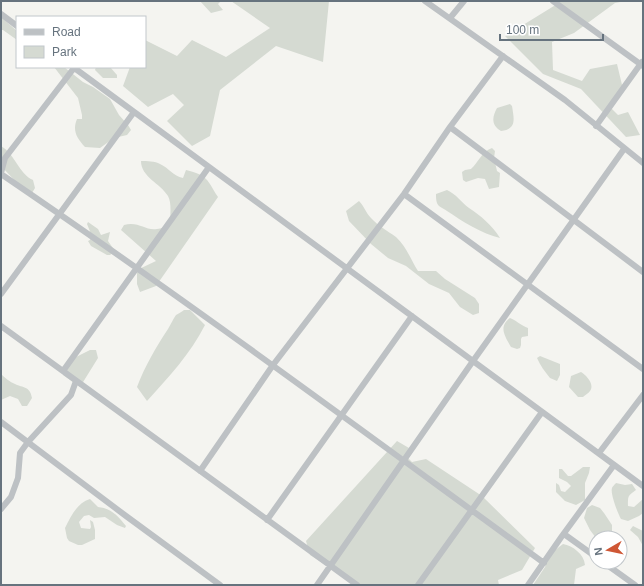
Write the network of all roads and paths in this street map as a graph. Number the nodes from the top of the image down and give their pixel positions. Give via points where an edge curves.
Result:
1 (425, 1) edge
2 (464, 1) edge
3 (553, 1) edge
4 (1, 14) edge
5 (450, 18) junction
6 (16, 25) edge
7 (502, 56) junction
8 (642, 63) edge
9 (72, 68) edge
10 (74, 68) edge
11 (134, 112) junction
12 (596, 126) junction
13 (450, 127) junction
14 (624, 149) junction
15 (643, 164) edge
16 (210, 167) junction
17 (1, 174) edge
18 (404, 194) junction
19 (59, 214) junction
20 (574, 220) junction
21 (137, 268) junction
22 (347, 268) junction
23 (643, 272) edge
24 (527, 285) junction
25 (1, 294) edge
26 (412, 316) junction
27 (1, 326) edge
28 (473, 361) junction
29 (273, 365) junction
30 (643, 369) edge
31 (63, 371) junction
32 (76, 381) junction
33 (643, 395) edge
34 (542, 412) junction
35 (341, 415) junction
36 (1, 422) edge
37 (28, 442) junction
38 (599, 453) junction
39 (404, 461) junction
40 (614, 465) junction
41 (200, 471) junction
42 (643, 486) edge
43 (1, 509) edge
44 (471, 510) junction
45 (267, 520) junction
46 (564, 534) junction
47 (588, 551) edge
48 (544, 563) junction
49 (331, 566) junction
50 (614, 570) edge
51 (220, 585) edge
52 (318, 585) edge
53 (357, 585) edge
54 (418, 585) edge
55 (528, 585) edge
56 (635, 585) edge

1 - 5 street
2 - 5 street
3 - 8 street
4 - 6 street
5 - 7 street
7 - 12 street via 565,100
7 - 13 street
8 - 12 street
9 - 17 street via 6,158
10 - 11 street
11 - 16 street
11 - 19 street
12 - 14 street
13 - 18 street
13 - 20 street
14 - 15 street
14 - 20 street
16 - 21 street
16 - 22 street
17 - 19 street
18 - 22 street
18 - 24 street
19 - 21 street
19 - 25 street
20 - 23 street
20 - 24 street
21 - 29 street
21 - 31 street
22 - 26 street
22 - 29 street
24 - 28 street
24 - 30 street
26 - 28 street
26 - 35 street
27 - 31 street
28 - 34 street
28 - 39 street
29 - 35 street
29 - 41 street
31 - 32 street
32 - 37 street via 72,395
32 - 41 street
33 - 38 street
34 - 38 street
34 - 44 street
35 - 39 street
35 - 45 street
36 - 37 street
37 - 43 street via 20,453 18,478 11,497
37 - 51 street
38 - 40 street
39 - 44 street
39 - 49 street
40 - 42 street
40 - 46 street
41 - 45 street
44 - 48 street
44 - 54 street
45 - 49 street
46 - 47 street
46 - 48 street
48 - 55 street
49 - 52 street
49 - 53 street
50 - 56 street

